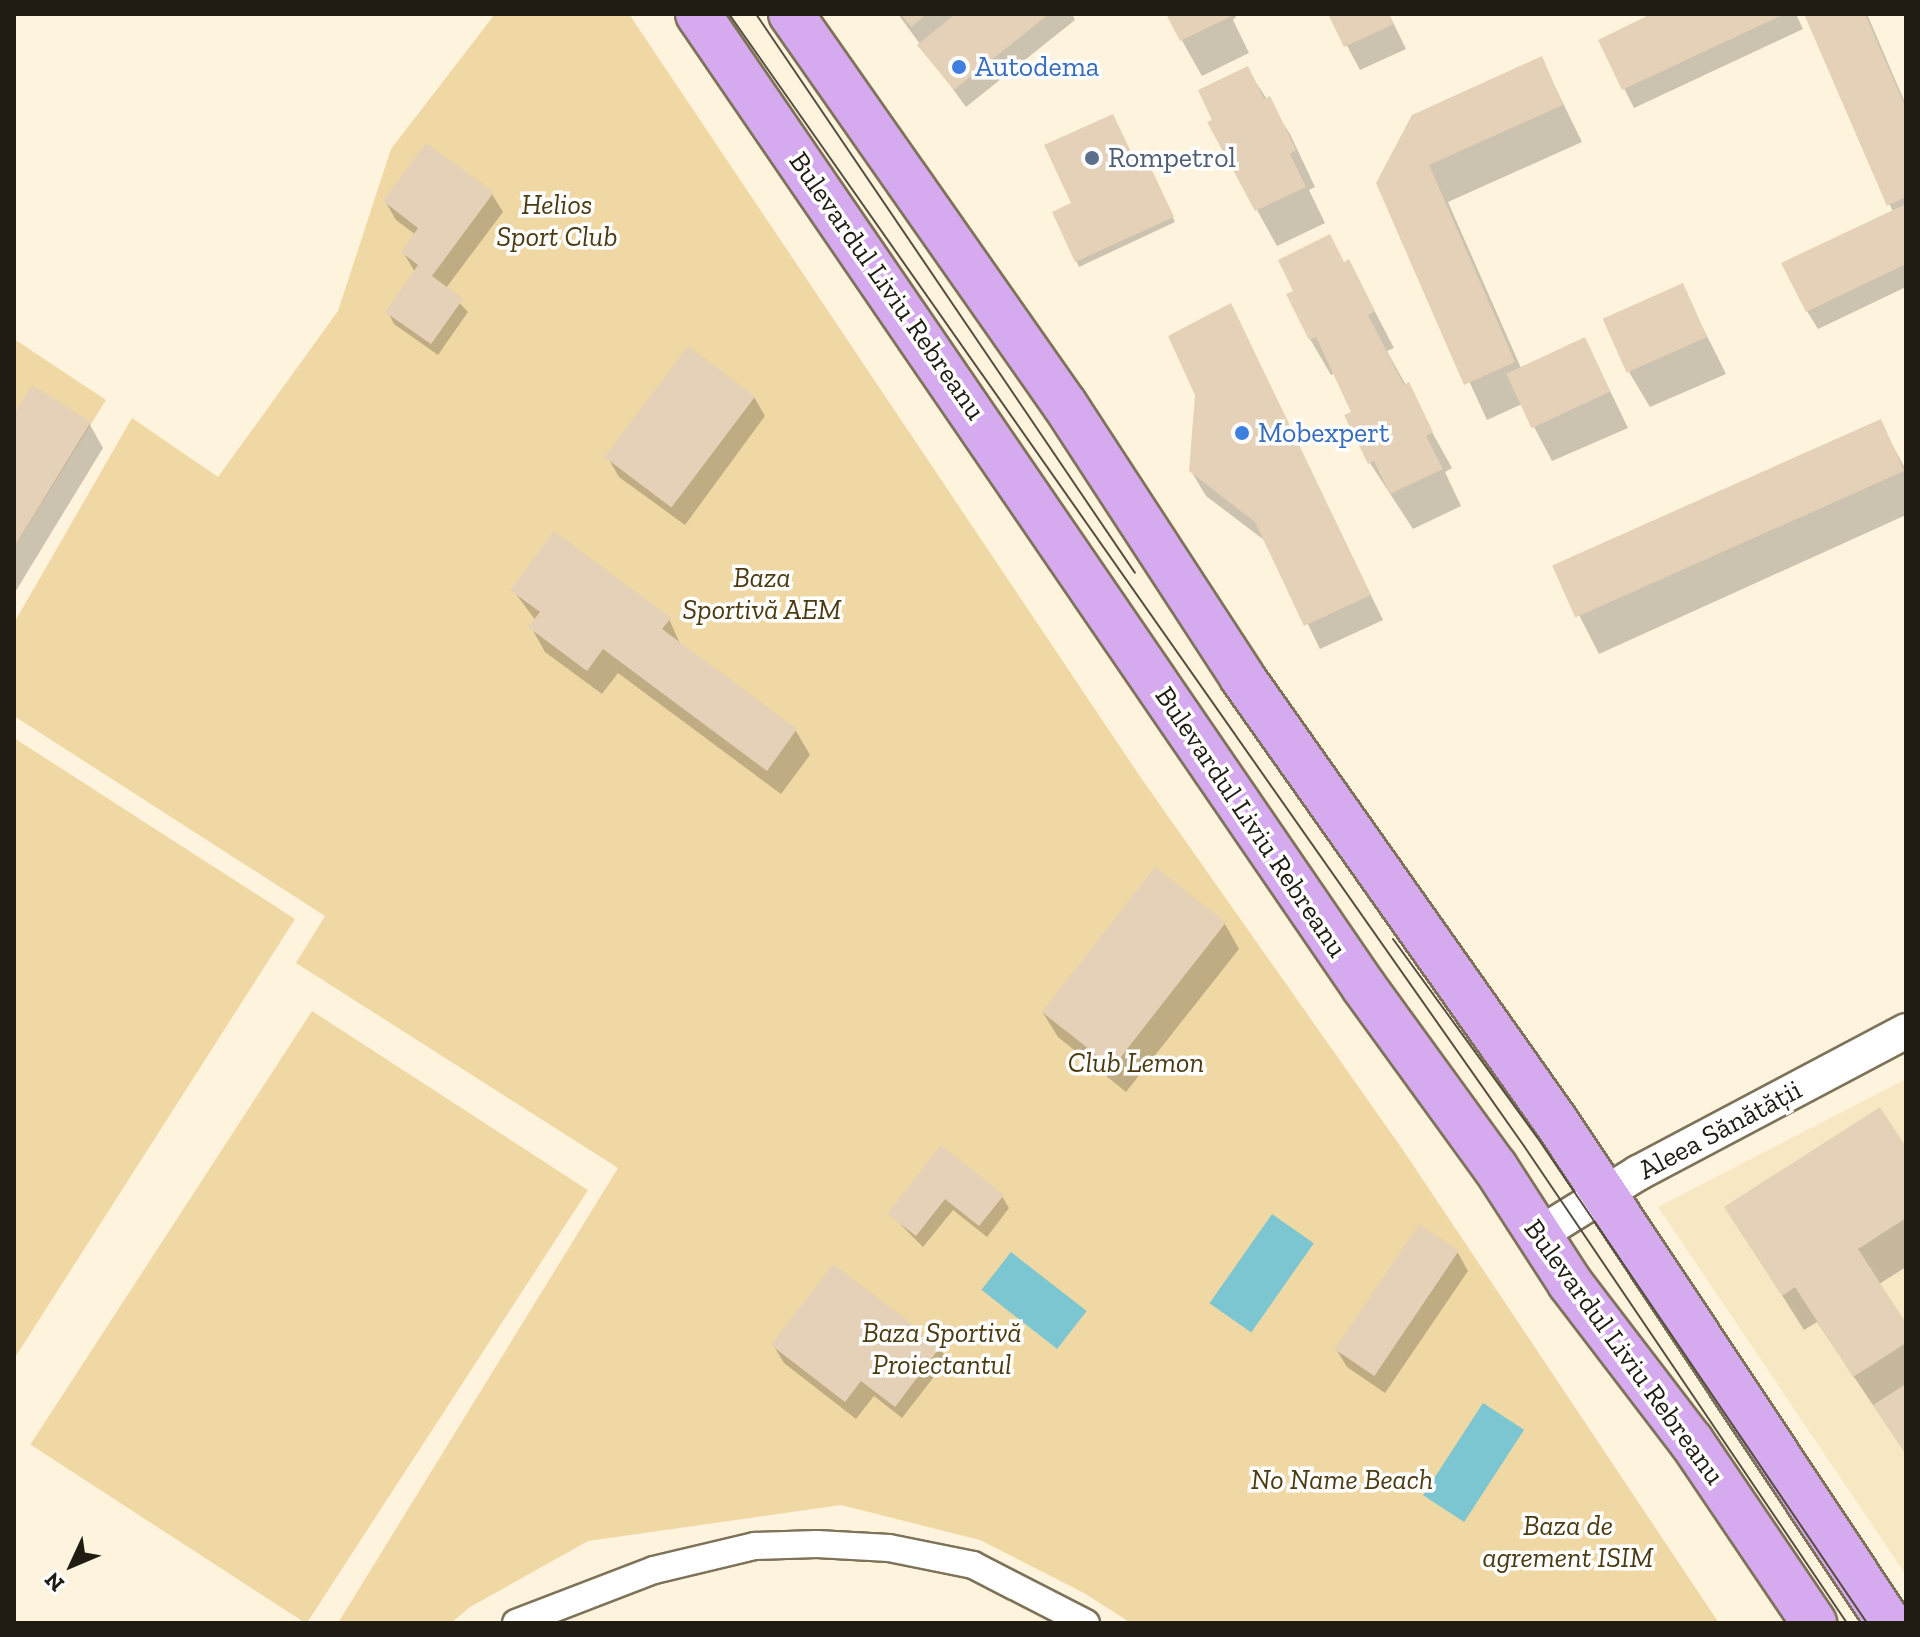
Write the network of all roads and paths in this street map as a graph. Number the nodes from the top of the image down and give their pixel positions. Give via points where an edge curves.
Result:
1 (698, 14) edge
2 (791, 14) edge
3 (1906, 1031) edge
4 (1605, 1193) junction
5 (1538, 1235) junction
6 (516, 1623) edge
7 (1086, 1623) edge
8 (1814, 1623) edge
9 (1889, 1623) edge

1 - 5 main road, Bulevardul Liviu Rebreanu
2 - 4 main road via 1065,405 1242,677
3 - 4 street, Aleea Sănătății
4 - 5 street, Aleea Sănătății
4 - 9 main road
5 - 8 main road, Bulevardul Liviu Rebreanu via 1691,1441
6 - 7 street via 654,1570 755,1546 817,1544 889,1548 973,1565

